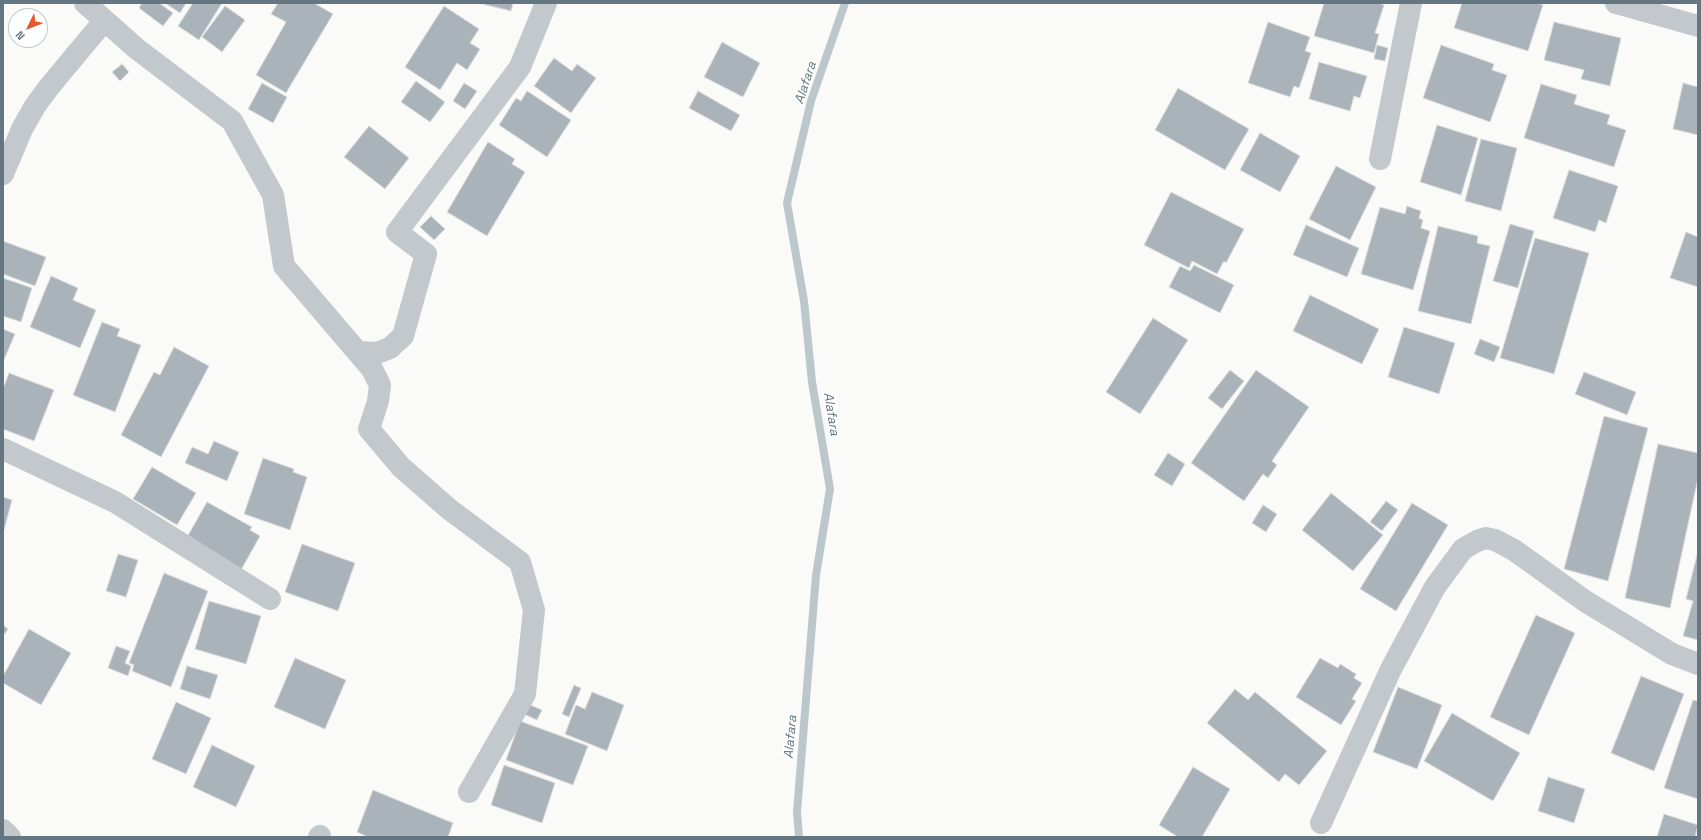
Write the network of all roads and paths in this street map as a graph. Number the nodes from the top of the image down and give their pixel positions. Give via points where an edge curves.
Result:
1 (546, 3) edge
2 (1411, 3) edge
3 (1616, 3) edge
4 (87, 4) edge
5 (104, 21) junction
6 (1698, 26) edge
7 (1380, 159) dead end
8 (3, 174) edge
9 (358, 352) junction
10 (3, 449) edge
11 (270, 599) dead end
12 (1698, 664) edge
13 (470, 792) dead end
14 (1321, 823) dead end
15 (3, 830) edge
16 (10, 837) edge

1 - 9 street via 520,67 397,232 426,254 403,336 390,348 377,353
2 - 7 street
3 - 6 street
4 - 5 street
5 - 8 street via 35,106
5 - 9 street via 232,121 273,195 284,266
9 - 13 street via 372,369 380,385 369,429 407,472 449,509 520,562 534,610 525,694
10 - 11 street via 115,502
12 - 14 street via 1672,654 1585,601 1514,550 1495,540 1486,538 1477,541 1463,549 1435,587 1391,669
15 - 16 street

